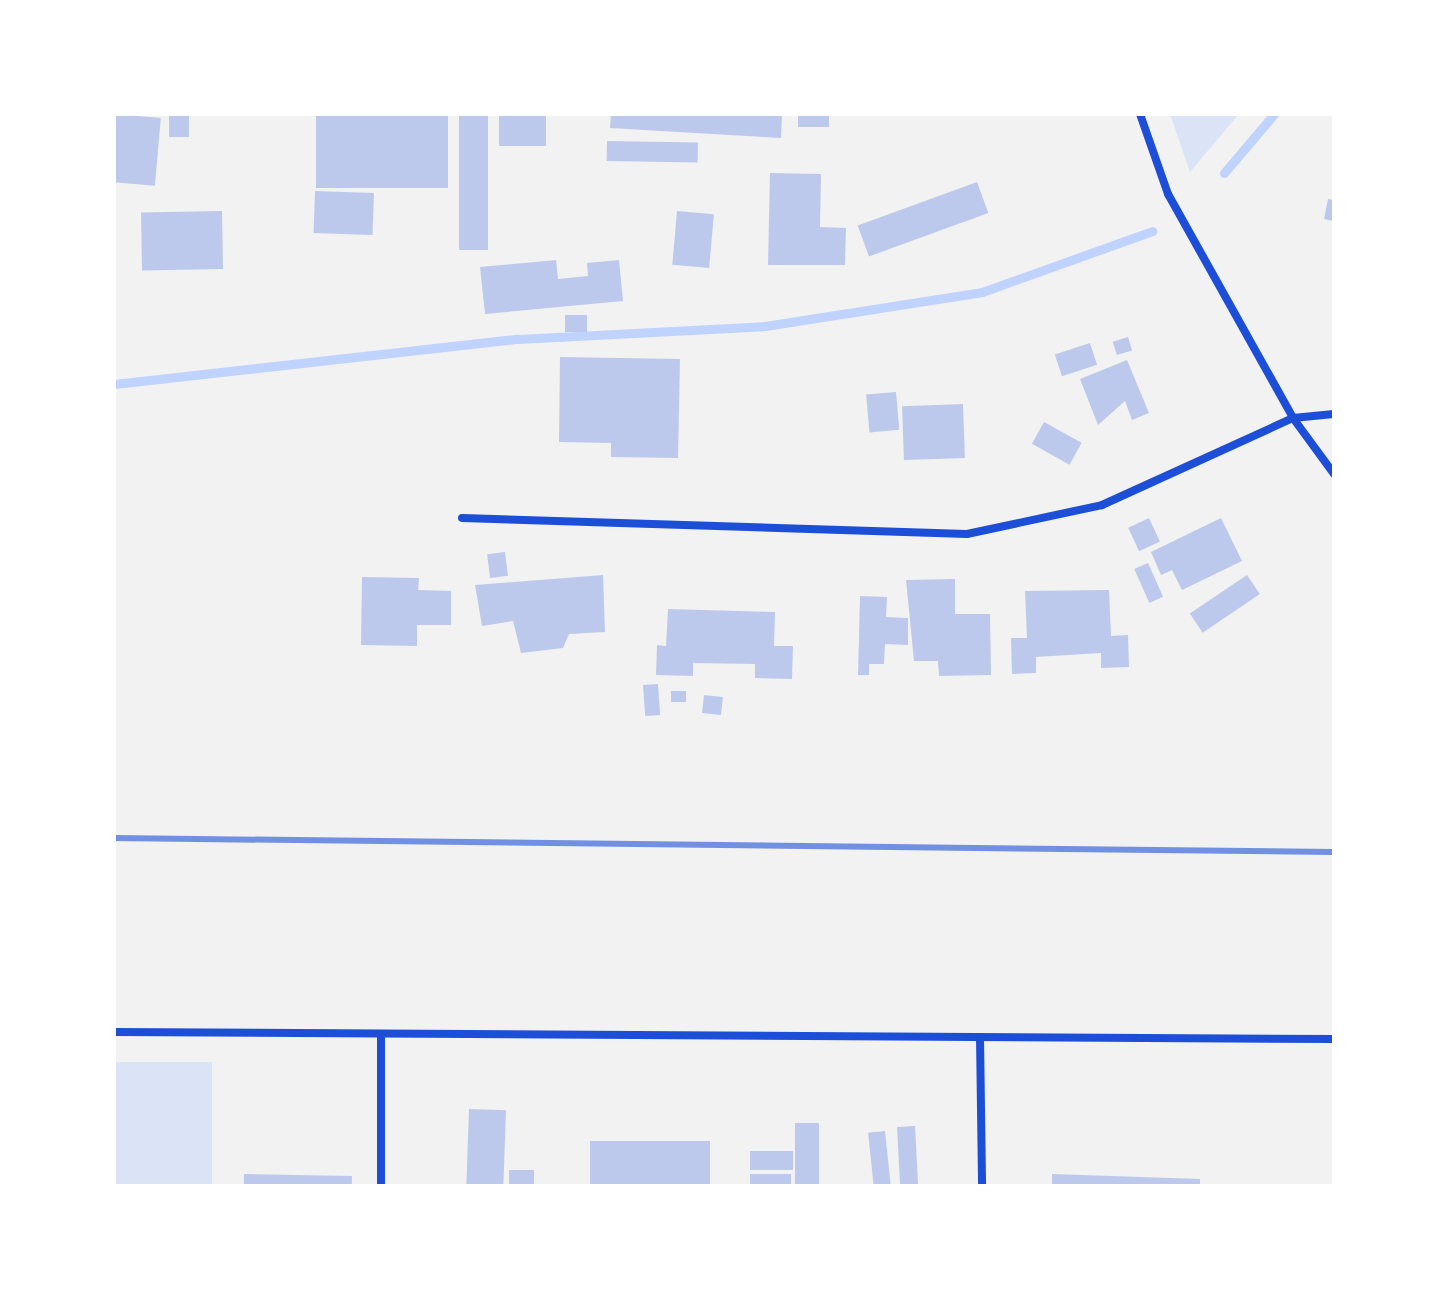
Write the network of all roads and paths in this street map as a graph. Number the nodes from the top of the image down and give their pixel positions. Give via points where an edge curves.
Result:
1 (1140, 114) edge
2 (1334, 414) edge
3 (1293, 418) junction
4 (1334, 474) edge
5 (462, 518) dead end
6 (114, 1032) edge
7 (381, 1036) junction
8 (980, 1037) junction
9 (1334, 1039) edge
10 (381, 1186) edge
11 (982, 1186) edge

1 - 3 street via 1168,194
2 - 3 street
3 - 4 street
3 - 5 street via 1102,505 967,534
6 - 7 street
7 - 8 street
7 - 10 street
8 - 9 street
8 - 11 street

